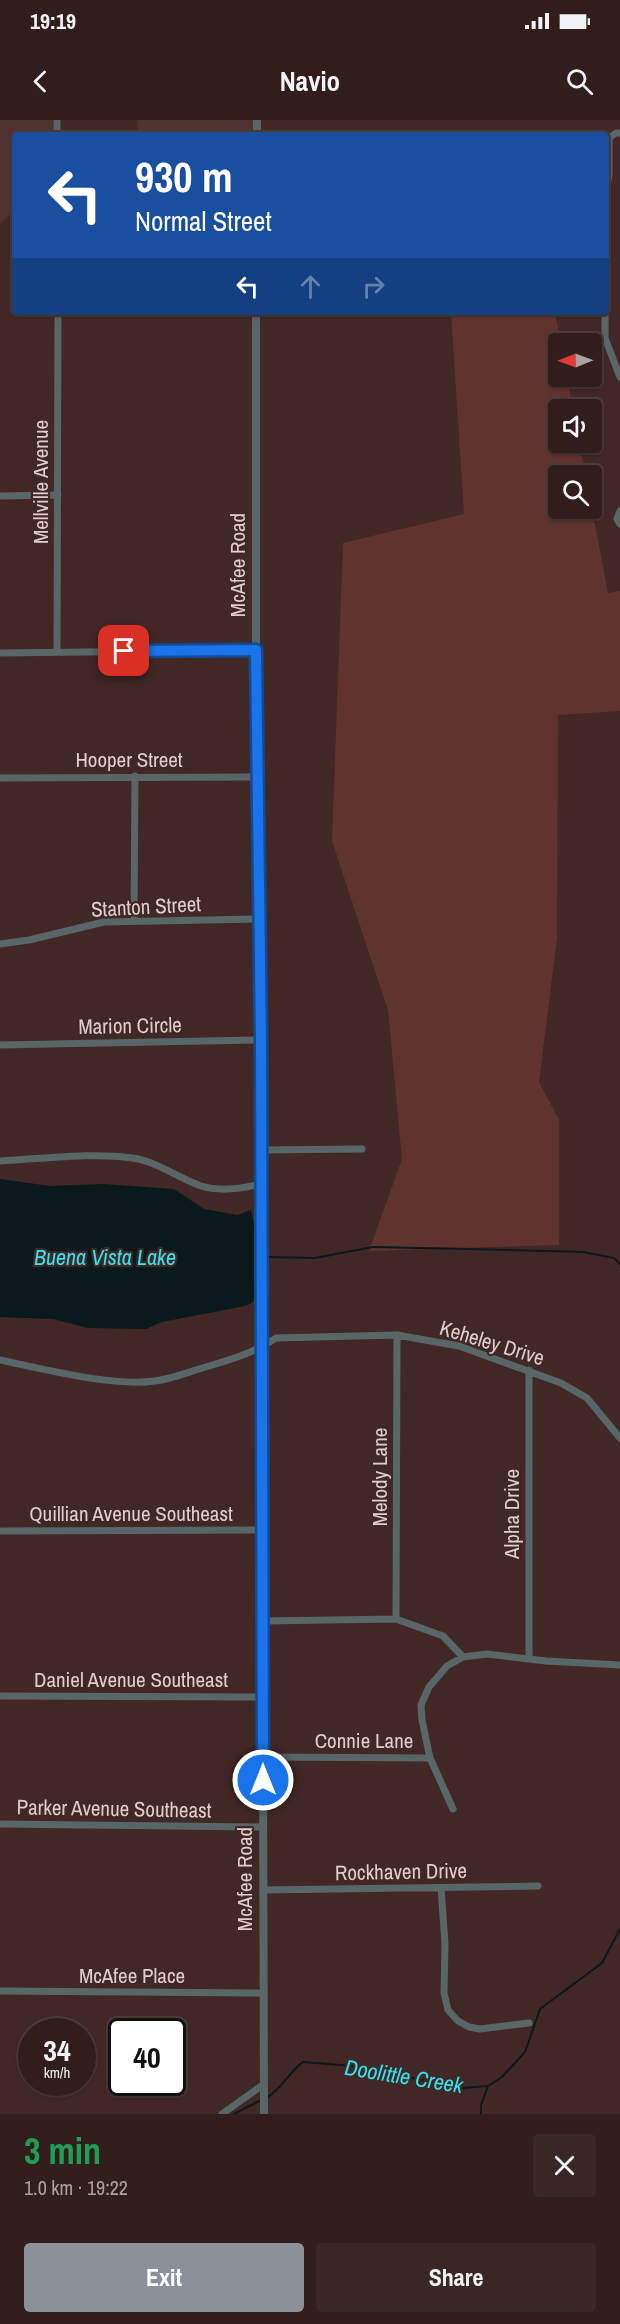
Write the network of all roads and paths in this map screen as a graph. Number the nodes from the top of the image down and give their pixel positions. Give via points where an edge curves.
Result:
1 (609, 138) edge
2 (609, 174) edge
3 (58, 315) edge
4 (255, 315) edge
5 (605, 315) edge
6 (620, 377) edge
7 (58, 495) junction
8 (0, 496) edge
9 (620, 511) edge
10 (620, 524) edge
11 (256, 650) junction
12 (57, 652) junction
13 (0, 653) edge
14 (135, 776) junction
15 (257, 777) junction
16 (0, 778) edge
17 (260, 919) junction
18 (134, 921) junction
19 (0, 944) edge
20 (261, 1040) junction
21 (0, 1045) edge
22 (362, 1149) dead end
23 (261, 1150) junction
24 (0, 1161) edge
25 (260, 1184) junction
26 (397, 1335) junction
27 (262, 1348) junction
28 (0, 1360) edge
29 (529, 1370) junction
30 (620, 1438) edge
31 (262, 1530) junction
32 (0, 1531) edge
33 (396, 1619) junction
34 (263, 1621) junction
35 (463, 1657) junction
36 (529, 1658) junction
37 (620, 1665) edge
38 (0, 1696) edge
39 (262, 1697) junction
40 (262, 1757) junction
41 (430, 1758) junction
42 (453, 1809) dead end
43 (0, 1824) edge
44 (263, 1827) junction
45 (538, 1886) dead end
46 (441, 1888) junction
47 (264, 1890) junction
48 (0, 1991) edge
49 (263, 1993) junction
50 (529, 2023) dead end
51 (264, 2084) junction
52 (222, 2114) edge
53 (264, 2114) edge

1 - 2 street
3 - 7 street, Mellville Avenue
4 - 11 street, McAfee Road
5 - 6 street via 605,338
7 - 8 street
7 - 12 street, Mellville Avenue
9 - 10 street
11 - 12 street
11 - 15 street, McAfee Road
12 - 13 street
14 - 15 street, Hooper Street
14 - 16 street, Hooper Street
14 - 18 street
15 - 17 street, McAfee Road
17 - 18 street, Stanton Street
17 - 20 street, McAfee Road
18 - 19 street, Stanton Street via 104,922
20 - 21 street, Marion Circle
20 - 23 street, McAfee Road
22 - 23 street
23 - 25 street, McAfee Road
24 - 25 street via 131,1158 210,1188 238,1189
25 - 27 street, McAfee Road
26 - 27 street, Keheley Drive via 292,1336 276,1338
26 - 29 street, Keheley Drive via 459,1346
26 - 33 street, Melody Lane
27 - 28 street, Keheley Drive via 155,1381 115,1380
27 - 31 street, McAfee Road
29 - 30 street, Keheley Drive via 587,1398
29 - 36 street, Alpha Drive
31 - 32 street, Quillian Avenue Southeast
31 - 34 street, McAfee Road
33 - 34 street
33 - 35 street via 443,1636
34 - 39 street, McAfee Road
35 - 36 street via 487,1654
35 - 41 street via 447,1665 429,1687 421,1705
36 - 37 street
38 - 39 street, Daniel Avenue Southeast
39 - 40 street, McAfee Road
40 - 41 street, Connie Lane
40 - 44 street, McAfee Road
41 - 42 street
43 - 44 street, Parker Avenue Southeast
44 - 47 street, McAfee Road
45 - 46 street, Rockhaven Drive
46 - 47 street, Rockhaven Drive
46 - 50 street via 444,1993 448,2010 458,2021 480,2029
47 - 49 street, McAfee Road
48 - 49 street, McAfee Place
49 - 51 street, McAfee Road
51 - 52 street
51 - 53 street, McAfee Road

